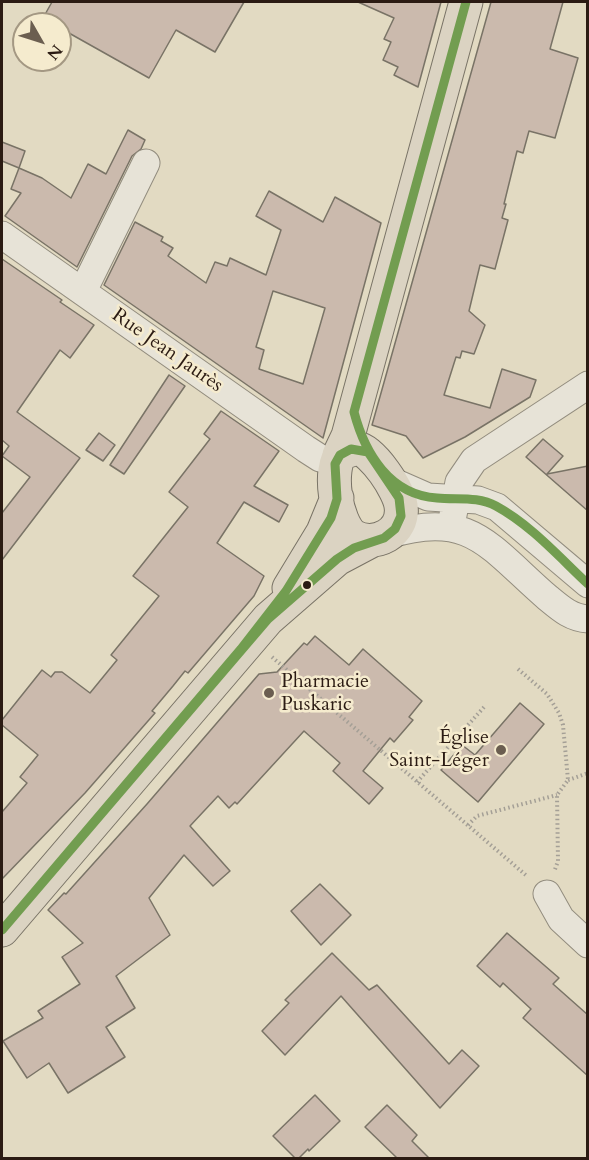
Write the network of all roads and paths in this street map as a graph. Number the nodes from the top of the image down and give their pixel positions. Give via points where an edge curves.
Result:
1 (466, 2) edge
2 (146, 163) dead end
3 (2, 234) edge
4 (83, 291) junction
5 (588, 385) edge
6 (354, 412) junction
7 (337, 459) junction
8 (379, 467) junction
9 (337, 498) junction
10 (455, 498) junction
11 (451, 526) junction
12 (380, 538) junction
13 (588, 584) edge
14 (588, 619) edge
15 (259, 629) junction
16 (518, 669) dead end
17 (485, 706) dead end
18 (588, 773) edge
19 (568, 780) junction
20 (417, 782) junction
21 (557, 795) junction
22 (468, 825) junction
23 (547, 894) junction
24 (2, 930) edge
25 (588, 944) edge

1 - 6 main road
2 - 4 street
3 - 4 street, Rue Jean Jaurès
4 - 7 street, Rue Jean Jaurès via 313,454
5 - 10 street via 482,452 466,470
6 - 7 main road
6 - 8 main road via 360,433
7 - 8 main road via 353,448
7 - 9 main road
8 - 10 street via 421,495
8 - 12 main road via 401,507 397,525
9 - 12 main road via 346,530 357,538
9 - 15 main road via 320,537
10 - 11 street
10 - 13 street via 497,507
11 - 12 street via 415,527
11 - 14 street via 472,533 561,609
12 - 15 main road via 337,560
15 - 20 path
15 - 24 main road
16 - 19 path via 547,694 559,713
17 - 20 path
18 - 19 path
19 - 21 path
20 - 22 path
21 - 22 path via 477,816
21 - 23 path via 558,861
22 - 23 path
23 - 25 street via 568,927

